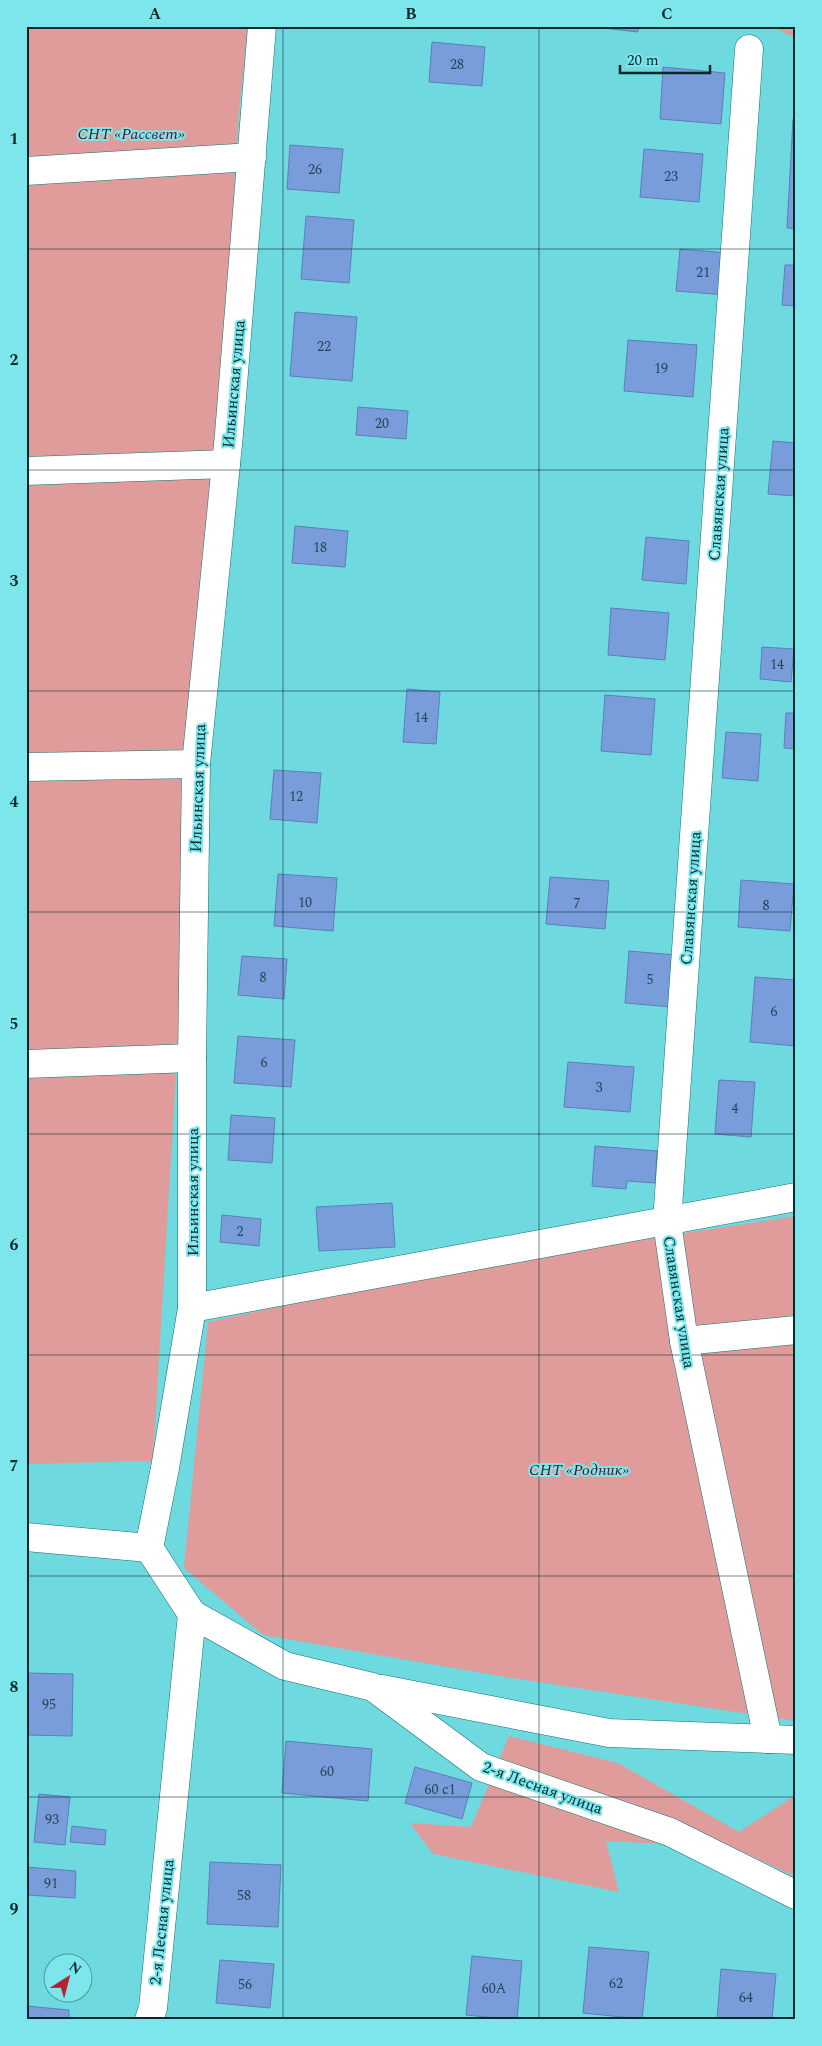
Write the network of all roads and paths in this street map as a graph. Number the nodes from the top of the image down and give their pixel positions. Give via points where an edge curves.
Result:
1 (262, 26) edge
2 (749, 49) dead end
3 (252, 157) junction
4 (26, 171) edge
5 (226, 464) junction
6 (26, 472) edge
7 (196, 764) junction
8 (26, 767) edge
9 (192, 1058) junction
10 (26, 1064) edge
11 (796, 1197) edge
12 (667, 1222) junction
13 (192, 1308) junction
14 (796, 1330) edge
15 (684, 1341) junction
16 (26, 1536) edge
17 (149, 1548) junction
18 (192, 1614) junction
19 (373, 1687) junction
20 (768, 1739) junction
21 (796, 1740) edge
22 (796, 1895) edge
23 (149, 2020) edge

1 - 3 street, Ильинская улица
2 - 12 street, Славянская улица
3 - 4 street
3 - 5 street, Ильинская улица
5 - 6 street
5 - 7 street, Ильинская улица
7 - 8 street
7 - 9 street, Ильинская улица
9 - 10 street
9 - 13 street, Ильинская улица
11 - 12 street
12 - 13 street
12 - 15 street, Славянская улица
13 - 17 street, Ильинская улица
14 - 15 street
15 - 20 street, Славянская улица
16 - 17 street
17 - 18 street, 2-я Лесная улица
18 - 19 street, 2-я Лесная улица via 285,1666
18 - 23 street, 2-я Лесная улица via 153,2008
19 - 20 street via 609,1733
19 - 22 street, 2-я Лесная улица via 481,1767 670,1832
20 - 21 street

